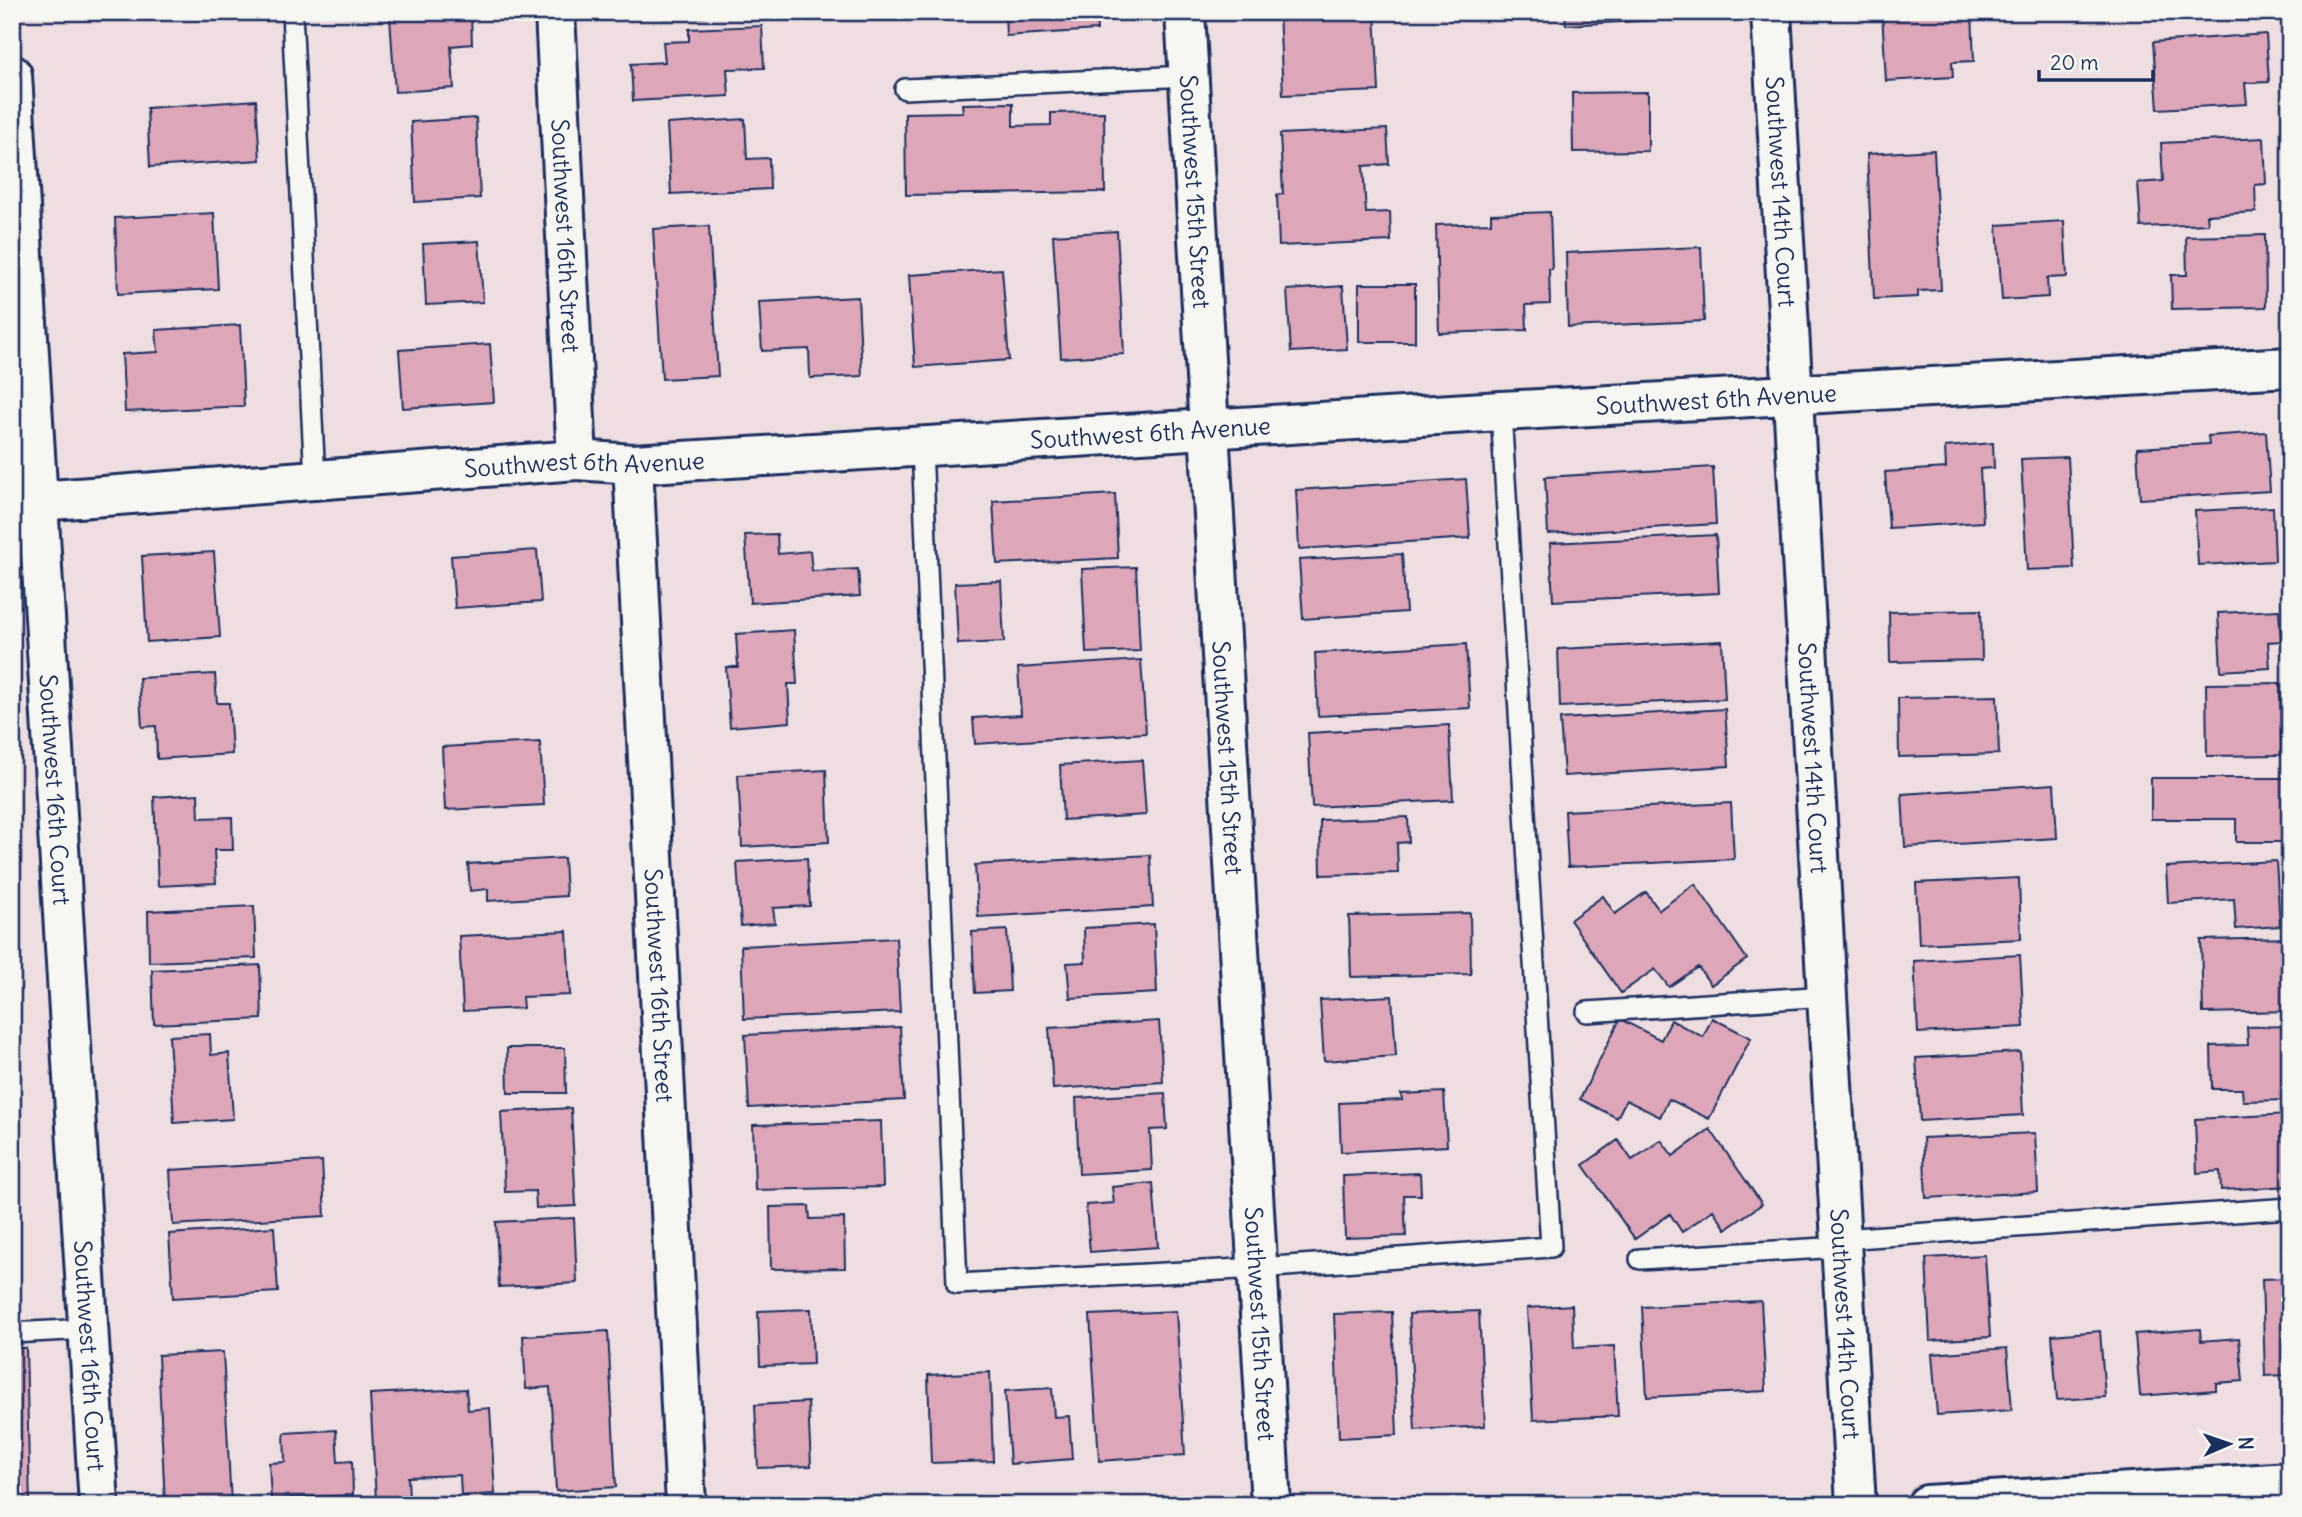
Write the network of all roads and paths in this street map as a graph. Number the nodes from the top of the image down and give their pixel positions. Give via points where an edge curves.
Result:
1 (292, 12) edge
2 (555, 12) edge
3 (1185, 12) edge
4 (1771, 12) edge
5 (12, 75) edge
6 (1189, 76) junction
7 (905, 89) dead end
8 (2290, 367) edge
9 (1794, 395) junction
10 (1501, 411) junction
11 (1210, 429) junction
12 (922, 447) junction
13 (578, 460) junction
14 (633, 464) junction
15 (315, 480) junction
16 (25, 502) edge
17 (1827, 996) junction
18 (1587, 1012) dead end
19 (2290, 1208) edge
20 (1841, 1243) junction
21 (1640, 1259) dead end
22 (1259, 1268) junction
23 (88, 1329) junction
24 (12, 1333) edge
25 (2290, 1482) edge
26 (99, 1505) edge
27 (687, 1505) edge
28 (1271, 1505) edge
29 (1856, 1505) edge
30 (1927, 1505) edge

1 - 15 lane
2 - 13 street, Southwest 16th Street
3 - 6 street, Southwest 15th Street
4 - 9 street, Southwest 14th Court
5 - 16 street, Southwest 16th Court
6 - 7 lane
6 - 11 street, Southwest 15th Street
8 - 9 street, Southwest 6th Avenue
9 - 10 street, Southwest 6th Avenue
9 - 17 street, Southwest 14th Court
10 - 11 street, Southwest 6th Avenue
10 - 22 lane via 1551,1247
11 - 12 street, Southwest 6th Avenue
11 - 22 street, Southwest 15th Street
12 - 14 street, Southwest 6th Avenue
12 - 22 lane via 957,1284
13 - 14 street, Southwest 6th Avenue
13 - 15 street, Southwest 6th Avenue
14 - 27 street, Southwest 16th Street
15 - 16 street, Southwest 6th Avenue
16 - 23 street, Southwest 16th Court
17 - 18 lane
17 - 20 street, Southwest 14th Court
19 - 20 lane
20 - 21 lane
20 - 29 street, Southwest 14th Court
22 - 28 street, Southwest 15th Street
23 - 24 lane
23 - 26 street, Southwest 16th Court
25 - 30 street

